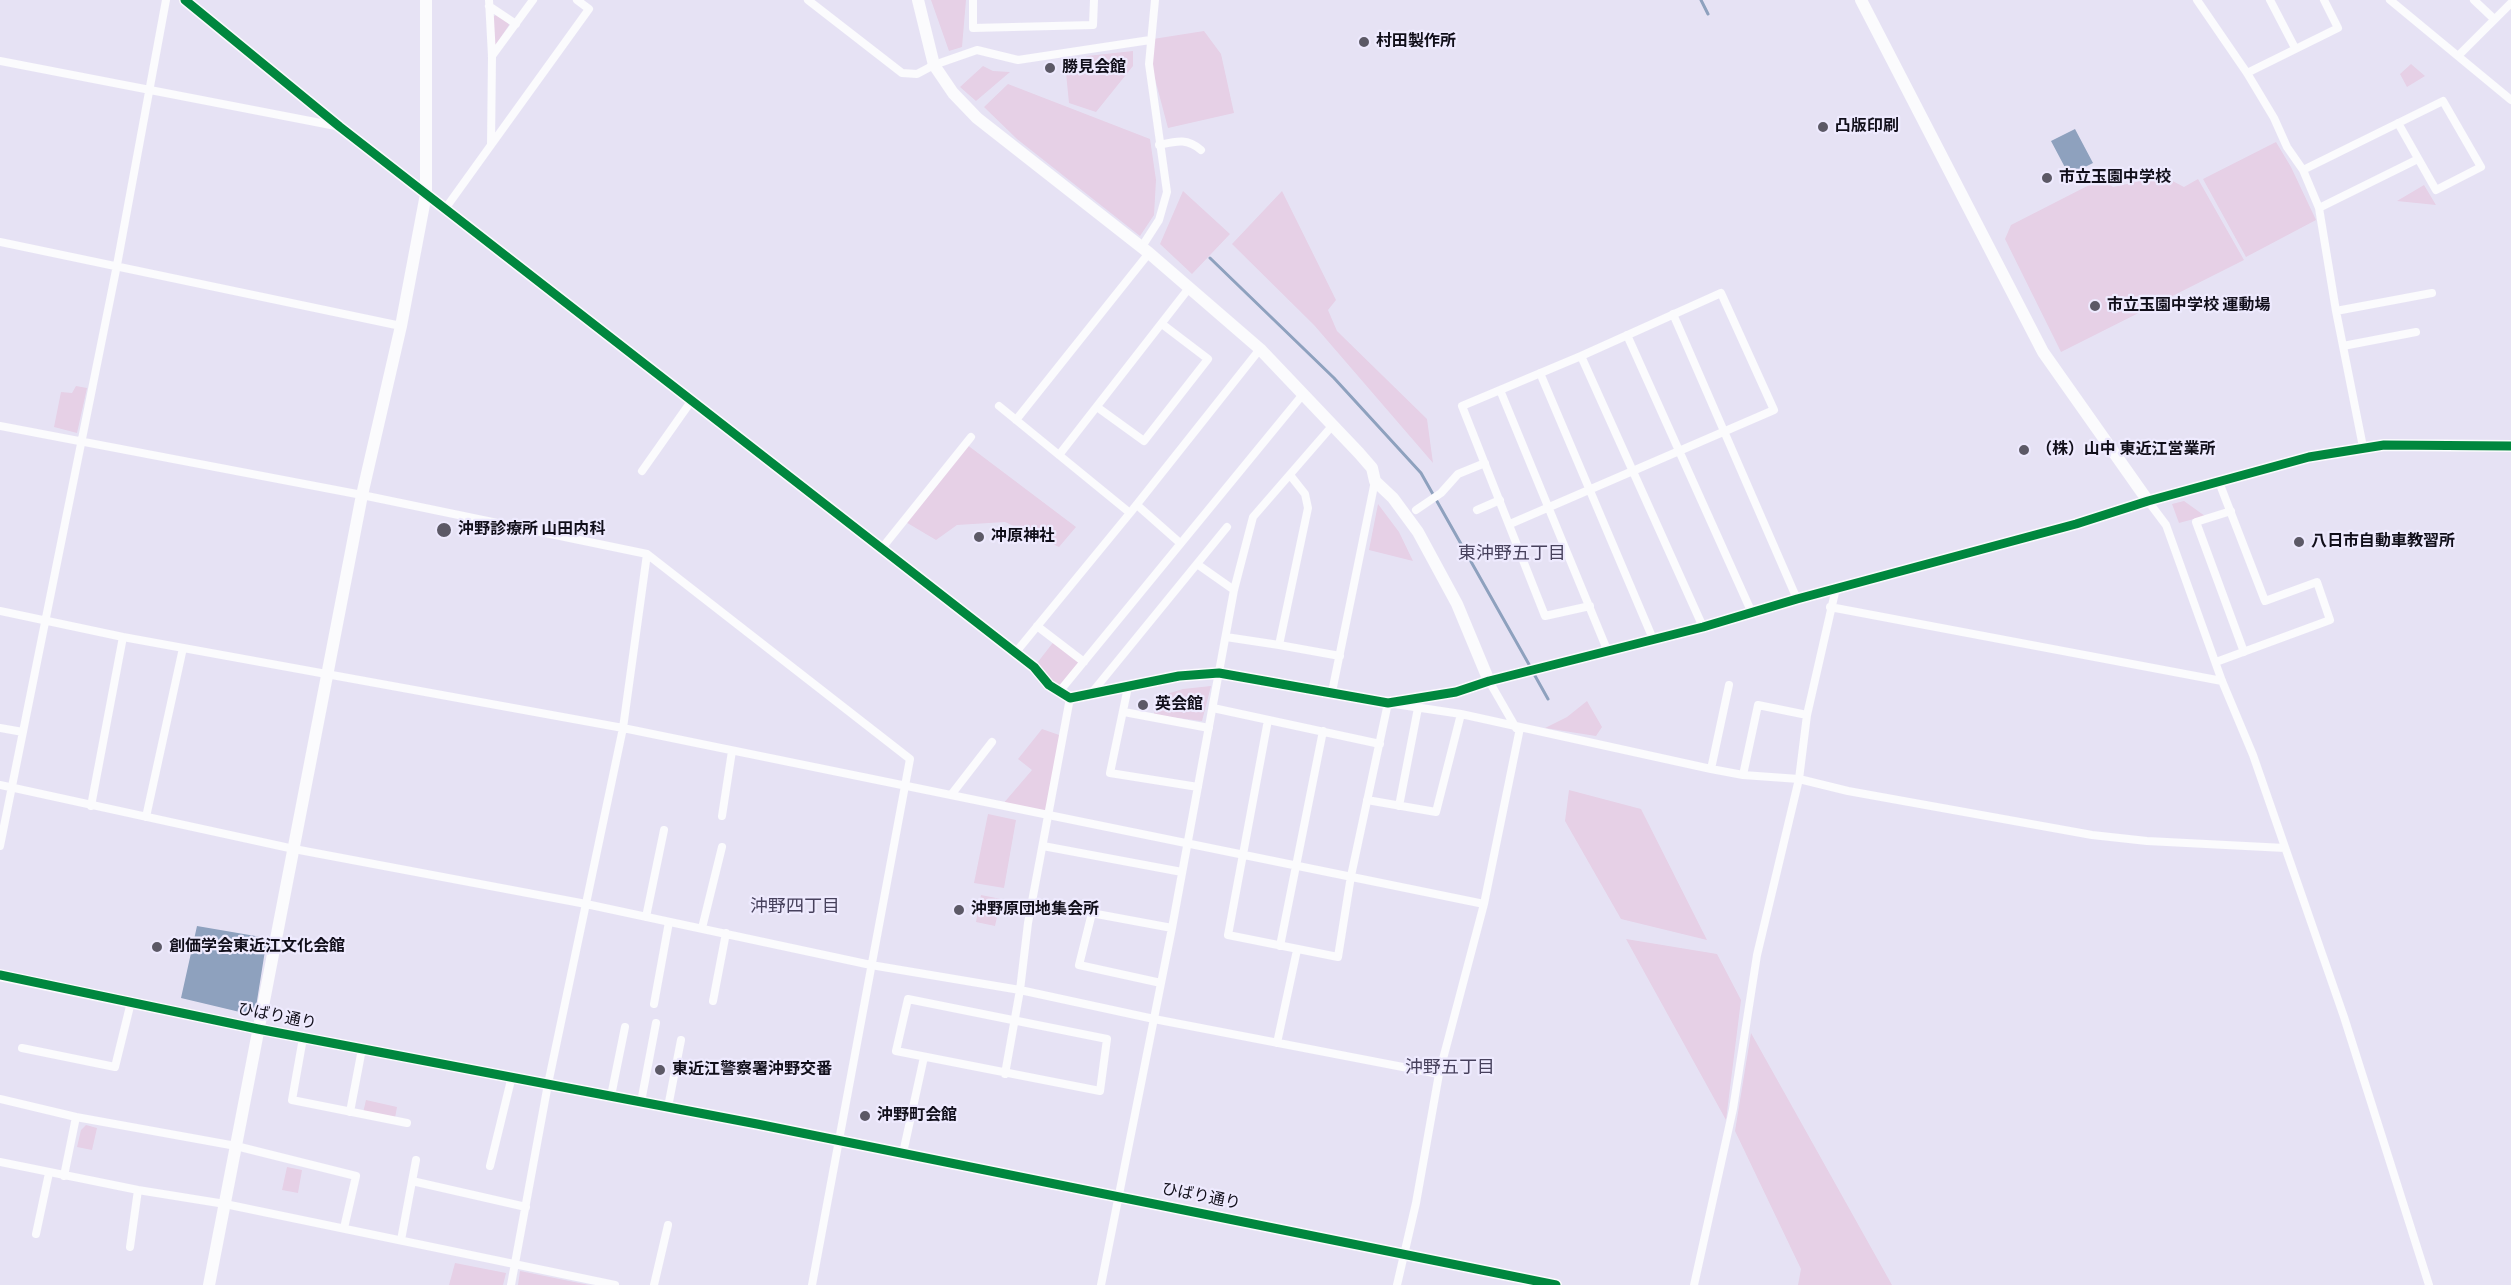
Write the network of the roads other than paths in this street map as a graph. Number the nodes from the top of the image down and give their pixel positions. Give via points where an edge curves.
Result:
1 (166, 0) edge
2 (185, 0) edge
3 (426, 0) edge
4 (534, 0) edge
5 (577, 0) edge
6 (808, 0) edge
7 (918, 0) edge
8 (973, 0) edge
9 (1094, 0) edge
10 (1155, 0) edge
11 (1861, 0) edge
12 (2198, 0) edge
13 (2270, 0) edge
14 (2324, 0) edge
15 (2390, 0) edge
16 (2474, 0) edge
17 (489, 3) edge
18 (2511, 3) edge
19 (2493, 18) junction
20 (516, 24) junction
21 (1150, 40) junction
22 (2295, 48) junction
23 (492, 56) junction
24 (2458, 56) junction
25 (0, 61) edge
26 (934, 65) junction
27 (2247, 73) junction
28 (151, 89) junction
29 (2510, 98) edge
30 (2398, 123) junction
31 (340, 127) junction
32 (491, 145) junction
33 (1160, 145) junction
34 (1201, 150) dead end
35 (2418, 159) junction
36 (2303, 170) junction
37 (426, 194) junction
38 (2319, 208) junction
39 (445, 209) junction
40 (0, 242) edge
41 (1145, 250) junction
42 (117, 265) junction
43 (1189, 288) junction
44 (2432, 293) dead end
45 (2336, 311) junction
46 (1673, 315) junction
47 (1162, 324) junction
48 (401, 326) junction
49 (2416, 332) dead end
50 (1627, 335) junction
51 (2343, 346) junction
52 (1260, 349) junction
53 (1581, 356) junction
54 (1540, 374) junction
55 (1500, 390) junction
56 (1304, 393) junction
57 (692, 400) junction
58 (999, 406) dead end
59 (1097, 407) junction
60 (1016, 420) junction
61 (0, 426) edge
62 (1332, 426) junction
63 (1724, 431) junction
64 (970, 438) dead end
65 (81, 440) junction
66 (2511, 446) edge
67 (2363, 447) junction
68 (1679, 451) junction
69 (1059, 454) junction
70 (1485, 463) junction
71 (642, 471) dead end
72 (1633, 471) junction
73 (1290, 475) junction
74 (1375, 481) junction
75 (2219, 482) junction
76 (1590, 490) junction
77 (362, 495) junction
78 (1500, 500) junction
79 (2148, 501) junction
80 (1137, 505) junction
81 (1549, 507) junction
82 (1416, 510) dead end
83 (1477, 510) dead end
84 (2231, 510) junction
85 (1130, 513) junction
86 (1510, 524) junction
87 (1227, 527) dead end
88 (1180, 543) junction
89 (882, 548) junction
90 (647, 554) junction
91 (1197, 564) junction
92 (1836, 588) junction
93 (1234, 590) junction
94 (1797, 599) junction
95 (1590, 606) junction
96 (1830, 607) junction
97 (0, 611) edge
98 (1752, 613) junction
99 (46, 621) junction
100 (1037, 626) junction
101 (1703, 627) junction
102 (123, 637) junction
103 (1226, 638) junction
104 (1653, 639) junction
105 (1279, 645) junction
106 (183, 648) junction
107 (1016, 652) junction
108 (1608, 652) junction
109 (2244, 652) junction
110 (1340, 656) junction
111 (1084, 662) junction
112 (2216, 662) junction
113 (328, 673) junction
114 (1219, 673) junction
115 (1489, 681) junction
116 (2222, 681) junction
117 (1729, 685) dead end
118 (1128, 687) junction
119 (1332, 692) junction
120 (1064, 695) junction
121 (1090, 695) junction
122 (1389, 703) junction
123 (1213, 708) junction
124 (1418, 708) junction
125 (1124, 712) junction
126 (1461, 714) junction
127 (1808, 715) junction
128 (1268, 720) junction
129 (0, 728) edge
130 (623, 728) junction
131 (1209, 728) junction
132 (1518, 728) junction
133 (1323, 731) junction
134 (23, 732) junction
135 (992, 742) dead end
136 (1380, 744) junction
137 (732, 751) junction
138 (1711, 769) junction
139 (1743, 775) junction
140 (1799, 779) junction
141 (0, 785) edge
142 (904, 786) junction
143 (1198, 787) junction
144 (11, 788) junction
145 (951, 795) junction
146 (1367, 800) junction
147 (91, 806) junction
148 (1399, 806) junction
149 (1048, 814) junction
150 (722, 816) dead end
151 (146, 817) junction
152 (664, 830) dead end
153 (1188, 843) junction
154 (0, 846) edge
155 (1043, 846) junction
156 (722, 847) dead end
157 (2285, 848) junction
158 (294, 849) junction
159 (1243, 855) junction
160 (1296, 866) junction
161 (1182, 872) junction
162 (1351, 876) junction
163 (1032, 902) junction
164 (586, 904) junction
165 (1485, 904) junction
166 (1092, 913) junction
167 (646, 917) junction
168 (669, 921) junction
169 (702, 928) junction
170 (1172, 928) junction
171 (726, 933) junction
172 (1280, 946) junction
173 (1297, 950) junction
174 (871, 965) junction
175 (0, 975) edge
176 (1161, 983) junction
177 (1020, 990) junction
178 (713, 1001) dead end
179 (131, 1002) junction
180 (654, 1004) dead end
181 (1154, 1019) junction
182 (1015, 1020) junction
183 (656, 1023) dead end
184 (625, 1027) dead end
185 (258, 1029) junction
186 (303, 1038) junction
187 (681, 1040) dead end
188 (1277, 1042) junction
189 (22, 1048) dead end
190 (362, 1049) junction
191 (924, 1057) junction
192 (1005, 1074) junction
193 (1439, 1074) junction
194 (512, 1076) junction
195 (548, 1084) junction
196 (611, 1096) junction
197 (0, 1099) edge
198 (641, 1102) junction
199 (668, 1107) junction
200 (350, 1112) junction
201 (76, 1118) junction
202 (407, 1123) dead end
203 (839, 1141) junction
204 (236, 1146) junction
205 (903, 1153) junction
206 (416, 1160) dead end
207 (0, 1162) edge
208 (490, 1166) dead end
209 (49, 1173) junction
210 (64, 1176) junction
211 (412, 1181) junction
212 (138, 1190) junction
213 (1118, 1196) junction
214 (225, 1204) junction
215 (526, 1207) junction
216 (669, 1225) dead end
217 (344, 1228) junction
218 (36, 1234) dead end
219 (401, 1240) junction
220 (130, 1247) dead end
221 (1402, 1255) junction
222 (515, 1265) junction
223 (209, 1285) edge
224 (511, 1285) edge
225 (615, 1285) edge
226 (654, 1285) edge
227 (812, 1285) edge
228 (1101, 1285) edge
229 (1397, 1285) edge
230 (1556, 1285) edge
231 (1694, 1285) edge
232 (2429, 1285) edge

1 - 28 street
2 - 31 street
3 - 37 street
4 - 20 street
5 - 32 street via 589,9
6 - 26 street via 902,73 917,74
7 - 26 street
8 - 9 street via 973,28 1093,25
10 - 21 street
11 - 79 street via 2043,352
12 - 27 street
13 - 22 street
14 - 22 street via 2338,28
15 - 24 street
16 - 19 street
17 - 20 street
17 - 23 street
18 - 19 street
19 - 24 street
20 - 23 street
21 - 26 street via 1018,60 977,50
21 - 33 street via 1149,64
22 - 27 street
23 - 32 street
24 - 29 street
25 - 28 street
26 - 41 street via 977,118
27 - 36 street
28 - 31 street
28 - 42 street
30 - 35 street
30 - 35 street via 2443,101 2481,166 2436,190
30 - 36 street
31 - 37 street
32 - 39 street
33 - 34 street via 1191,141
33 - 41 street via 1167,192
35 - 38 street
36 - 38 street
37 - 39 street
37 - 48 street
38 - 45 street
39 - 57 street
40 - 42 street
41 - 43 street
41 - 60 street
42 - 48 street
42 - 65 street
43 - 47 street
43 - 52 street
44 - 45 street
45 - 51 street
46 - 50 street
46 - 63 street
46 - 63 street via 1721,292 1774,410
47 - 59 street
47 - 59 street via 1208,359 1144,441
48 - 77 street
49 - 51 street
50 - 53 street
50 - 68 street
51 - 67 street
52 - 56 street
52 - 80 street
53 - 54 street
53 - 72 street
54 - 55 street
54 - 76 street
55 - 70 street via 1462,406
55 - 81 street
56 - 62 street
56 - 88 street
57 - 71 street
57 - 89 street
58 - 60 street
59 - 69 street
60 - 69 street
61 - 65 street
62 - 73 street
62 - 74 street via 1372,468
63 - 68 street
63 - 94 street
64 - 89 street
65 - 77 street
65 - 99 street
66 - 67 street
67 - 75 street via 2309,457
68 - 72 street
68 - 98 street
69 - 85 street
70 - 78 street
70 - 82 street via 1458,474 1441,493
72 - 76 street
72 - 101 street
73 - 93 street via 1253,517
73 - 105 street via 1305,494 1308,508
74 - 110 street
74 - 115 street via 1418,532 1457,604
75 - 79 street
75 - 84 street
76 - 81 street
76 - 104 street
77 - 90 street
77 - 113 street
78 - 83 street
78 - 86 street
79 - 92 street
79 - 112 street via 2166,525
80 - 85 street
80 - 88 street
81 - 86 street
81 - 95 street
84 - 109 street via 2196,522
84 - 109 street via 2265,601 2317,582 2330,620
85 - 100 street
86 - 95 street via 1545,616
87 - 91 street
88 - 111 street
89 - 107 street
90 - 130 street
90 - 142 street via 910,759
91 - 93 street
91 - 121 street
92 - 94 street
92 - 96 street
93 - 103 street
94 - 98 street
95 - 108 street
96 - 116 street
96 - 127 street
97 - 99 street
98 - 101 street
99 - 102 street
99 - 134 street
100 - 107 street
100 - 111 street
101 - 104 street
102 - 106 street
102 - 147 street
103 - 105 street
103 - 114 street
104 - 108 street
105 - 110 street
106 - 113 street
106 - 151 street
107 - 120 street
108 - 115 street
109 - 112 street
110 - 119 street
111 - 120 street
112 - 116 street
113 - 130 street
113 - 158 street
114 - 118 street via 1179,676
114 - 119 street
114 - 123 street
115 - 122 street via 1456,692
115 - 132 street
116 - 157 street
117 - 138 street
118 - 121 street
118 - 125 street
119 - 122 street
120 - 121 street
120 - 149 street
122 - 124 street
122 - 136 street
123 - 128 street
123 - 131 street
124 - 126 street
124 - 148 street
125 - 131 street
125 - 143 street via 1110,773
126 - 132 street
126 - 148 street via 1436,812
127 - 139 street via 1758,705
127 - 140 street
128 - 133 street
128 - 159 street
129 - 134 street
130 - 137 street
130 - 164 street
131 - 143 street
132 - 138 street
132 - 165 street
133 - 136 street
133 - 160 street
134 - 144 street
135 - 145 street
136 - 146 street
137 - 142 street
137 - 150 street
138 - 139 street
139 - 140 street
140 - 157 street via 2092,835
140 - 231 street via 1757,955 1733,1109
141 - 144 street
142 - 145 street
142 - 174 street
143 - 153 street
144 - 147 street
144 - 154 street
145 - 149 street
146 - 148 street
146 - 162 street
147 - 151 street
149 - 153 street
149 - 155 street
151 - 158 street
152 - 167 street
153 - 159 street
153 - 161 street
155 - 161 street
155 - 163 street
156 - 169 street
157 - 232 street via 2344,1017
158 - 164 street
158 - 185 street
159 - 160 street
159 - 172 street via 1228,935
160 - 162 street
160 - 172 street
161 - 170 street
162 - 165 street
162 - 173 street via 1338,957
163 - 166 street
163 - 177 street
164 - 167 street
164 - 195 street
165 - 193 street
166 - 170 street
166 - 176 street via 1079,965
167 - 168 street
168 - 169 street
168 - 180 street
169 - 171 street
170 - 176 street
171 - 174 street
171 - 178 street
172 - 173 street
173 - 188 street
174 - 177 street
174 - 203 street
175 - 179 street, ひばり通り
176 - 181 street
177 - 181 street
177 - 182 street
179 - 185 street, ひばり通り
179 - 189 street via 115,1067
181 - 188 street
181 - 213 street
182 - 191 street via 908,999 896,1051
182 - 192 street
182 - 192 street via 1107,1039 1100,1091
183 - 198 street
184 - 196 street
185 - 186 street, ひばり通り
185 - 204 street
186 - 190 street, ひばり通り
186 - 200 street via 292,1100
187 - 199 street
188 - 193 street
190 - 194 street, ひばり通り
190 - 200 street
191 - 192 street
191 - 205 street
193 - 221 street via 1416,1203
194 - 195 street, ひばり通り
194 - 208 street
195 - 196 street, ひばり通り
195 - 215 street
196 - 198 street, ひばり通り
197 - 201 street
198 - 199 street, ひばり通り
199 - 203 street, ひばり通り
200 - 202 street
201 - 204 street
201 - 210 street
203 - 205 street, ひばり通り
203 - 227 street
204 - 214 street
204 - 217 street via 356,1176
205 - 213 street, ひばり通り
206 - 211 street
207 - 209 street
209 - 210 street
209 - 218 street
210 - 212 street
211 - 215 street
211 - 219 street
212 - 214 street
212 - 220 street
213 - 221 street, ひばり通り
213 - 228 street
214 - 217 street
214 - 223 street
215 - 222 street
216 - 226 street
217 - 219 street
219 - 222 street
221 - 229 street
221 - 230 street, ひばり通り
222 - 224 street
222 - 225 street

